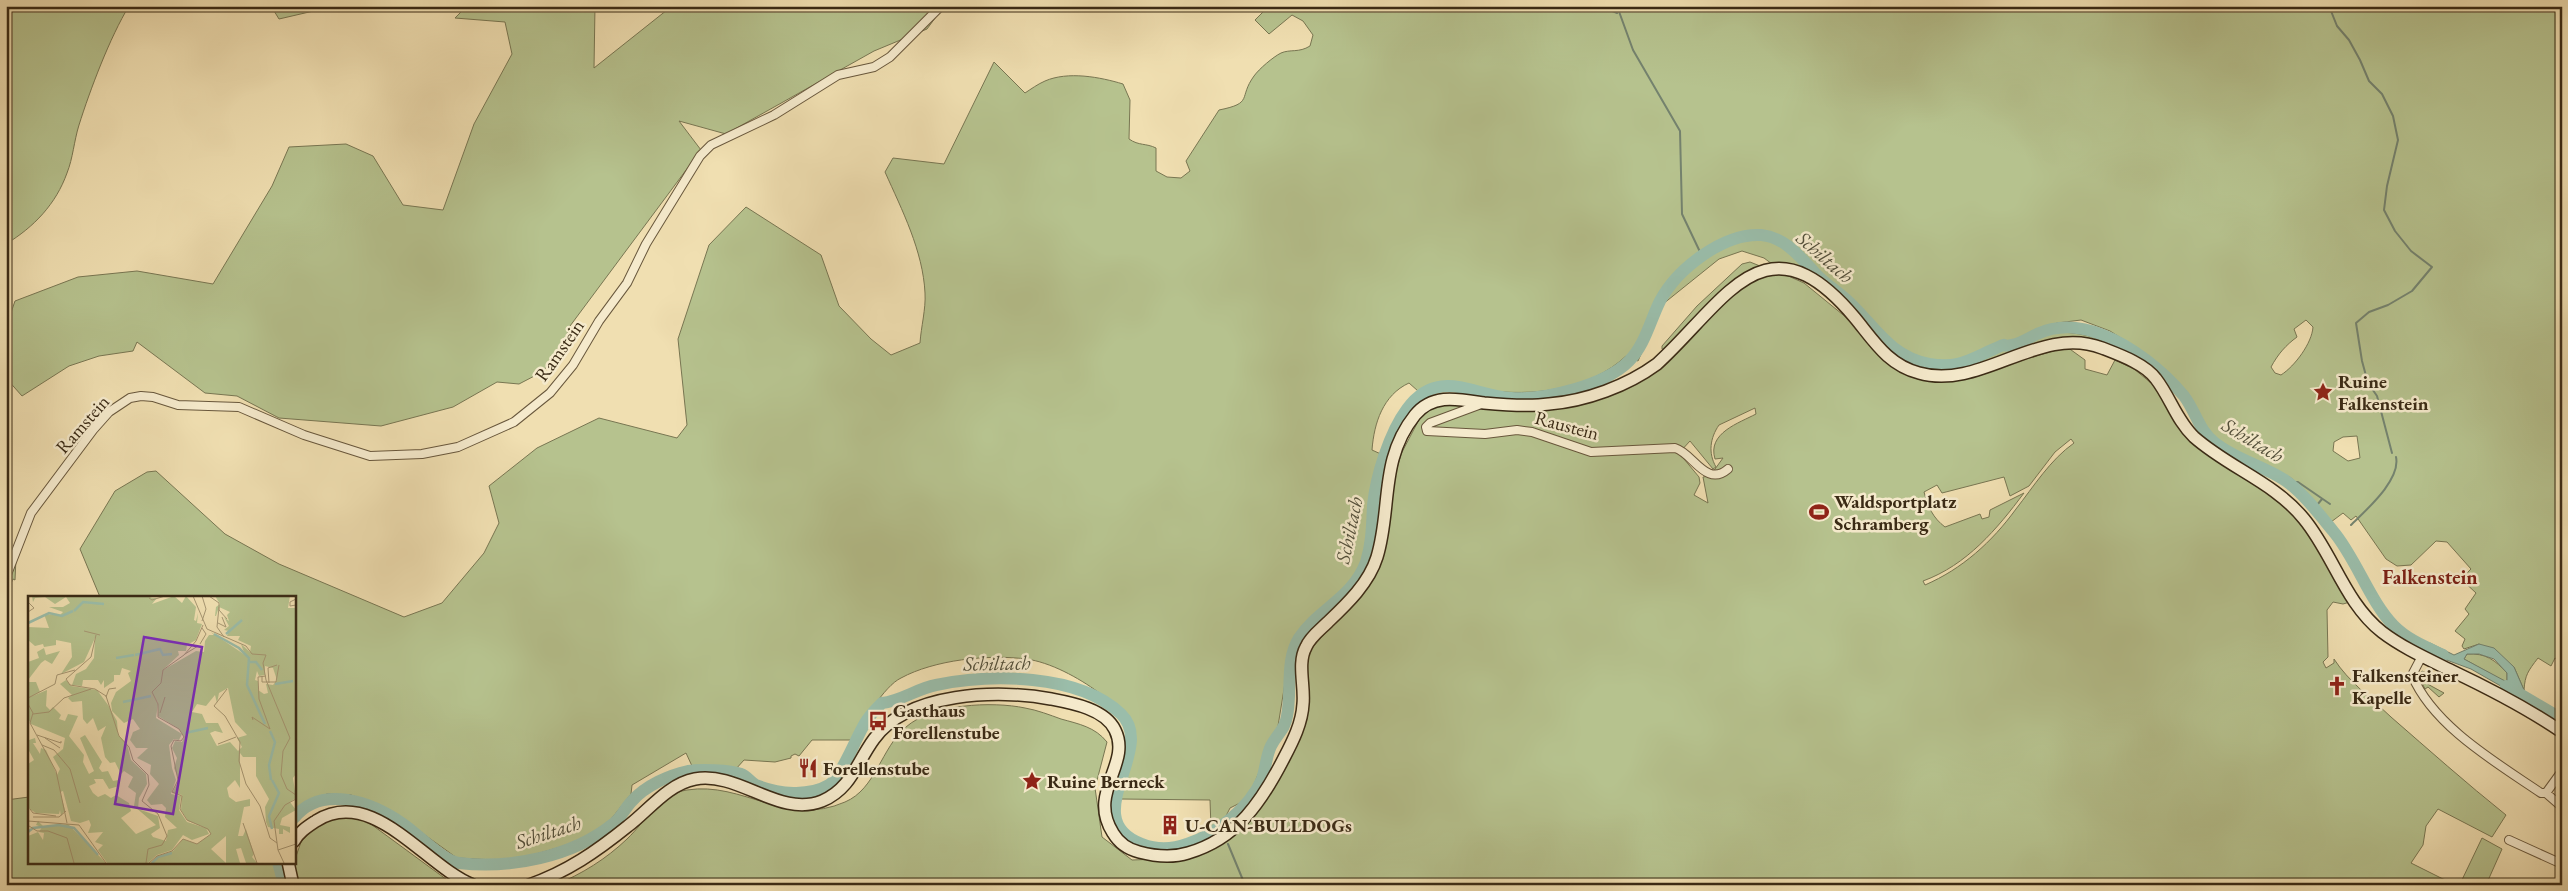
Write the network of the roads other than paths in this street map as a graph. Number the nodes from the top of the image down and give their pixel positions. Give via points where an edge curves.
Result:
1 (941, 6) edge
2 (1484, 403) junction
3 (1728, 469) dead end
4 (6, 577) edge
5 (2422, 656) junction
6 (2562, 732) edge
7 (2562, 771) edge
8 (2546, 793) junction
9 (2562, 807) edge
10 (295, 839) edge
11 (2510, 840) dead end
12 (288, 864) edge
13 (2562, 864) edge
14 (293, 885) edge
15 (473, 885) edge
16 (529, 885) edge

1 - 4 street, Ramstein via 890,56 874,67 838,75 774,115 711,145 700,156 646,244 627,283 573,364 550,392 514,422 458,447 422,454 370,456 304,435 239,407 178,405 141,396 130,398 109,412 93,430 32,513
2 - 3 street, Raustein via 1430,423 1427,431 1484,434 1517,430 1591,452 1674,448 1683,452 1702,471 1718,474
2 - 5 main road via 1521,406 1568,401 1606,390 1643,374 1678,345 1737,283 1766,269 1782,269 1811,279 1833,295 1892,362 1923,374 1943,376 1964,372 2042,347 2066,343 2100,347 2130,360 2154,376 2191,434 2220,457 2279,493 2302,516 2324,547 2358,609 2382,632
2 - 16 main road via 1458,398 1428,403 1406,428 1387,480 1382,532 1372,570 1345,606 1305,647 1302,657 1304,706 1294,738 1264,795 1249,815 1225,837 1185,854 1163,856 1124,846 1112,831 1104,811 1105,793 1119,748 1118,736 1110,721 1086,709 1053,699 1012,694 984,695 931,703 895,718 870,744 841,789 819,802 804,804 770,799 723,779 694,779 662,797 582,861
5 - 6 main road via 2530,711
5 - 8 street via 2412,675 2426,701 2442,719 2474,746 2541,793
7 - 8 street
8 - 9 street
10 - 15 main road via 321,818 335,814 373,818 389,826 458,878
11 - 13 street
12 - 14 main road

